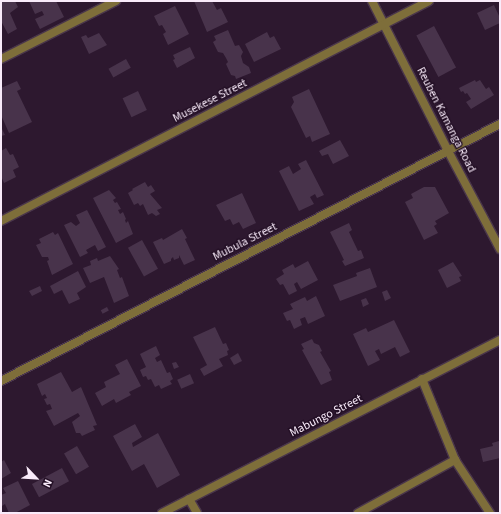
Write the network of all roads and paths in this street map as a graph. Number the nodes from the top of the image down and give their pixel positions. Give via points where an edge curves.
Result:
1 (116, 1) edge
2 (372, 1) edge
3 (429, 1) edge
4 (384, 24) junction
5 (1, 60) edge
6 (500, 124) edge
7 (448, 151) junction
8 (1, 221) edge
9 (500, 249) edge
10 (500, 340) edge
11 (422, 379) junction
12 (1, 381) edge
13 (455, 460) junction
14 (189, 499) junction
15 (162, 513) edge
16 (197, 513) edge
17 (358, 513) edge
18 (490, 513) edge

1 - 5 street
2 - 4 street, Reuben Kamanga Road
3 - 4 street, Musekese Street
4 - 7 street, Reuben Kamanga Road
4 - 8 street, Musekese Street
6 - 7 street, Mubula Street
7 - 9 street, Reuben Kamanga Road
7 - 12 street, Mubula Street
10 - 11 street, Mabungo Street
11 - 13 street
11 - 14 street, Mabungo Street
13 - 17 street
13 - 18 street
14 - 15 street, Mabungo Street
14 - 16 street

